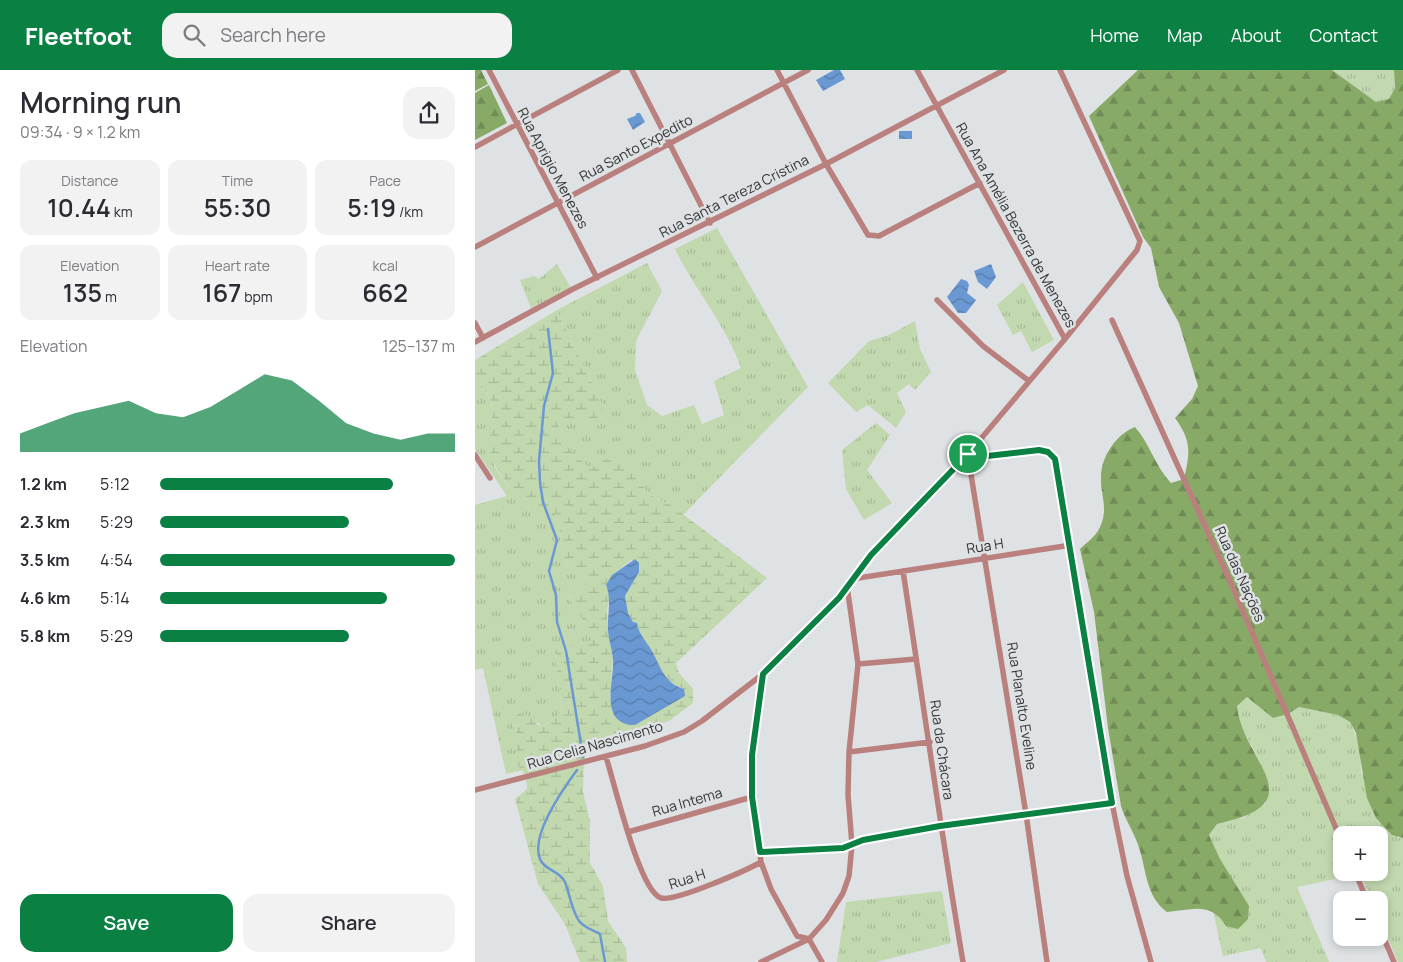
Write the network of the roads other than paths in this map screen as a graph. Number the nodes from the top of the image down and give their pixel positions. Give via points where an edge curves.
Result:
1 (489, 70) edge
2 (619, 70) edge
3 (632, 70) edge
4 (777, 70) edge
5 (808, 70) edge
6 (917, 70) edge
7 (1004, 70) edge
8 (1060, 70) edge
9 (784, 82) junction
10 (935, 106) junction
11 (516, 125) junction
12 (671, 144) junction
13 (475, 147) edge
14 (826, 164) junction
15 (980, 183) junction
16 (558, 203) junction
17 (710, 222) junction
18 (475, 247) edge
19 (597, 278) junction
20 (937, 300) dead end
21 (1112, 320) dead end
22 (475, 323) edge
23 (483, 338) junction
24 (1065, 339) junction
25 (475, 342) edge
26 (1029, 382) junction
27 (475, 456) edge
28 (969, 456) junction
29 (490, 478) dead end
30 (1071, 545) junction
31 (986, 559) junction
32 (903, 571) junction
33 (852, 579) junction
34 (847, 586) junction
35 (917, 659) junction
36 (858, 664) junction
37 (763, 674) junction
38 (929, 742) junction
39 (849, 752) junction
40 (606, 757) junction
41 (475, 790) edge
42 (752, 797) junction
43 (1112, 803) junction
44 (1026, 814) junction
45 (940, 826) junction
46 (1335, 826) edge
47 (628, 832) junction
48 (852, 845) junction
49 (760, 852) junction
50 (761, 862) junction
51 (809, 939) junction
52 (1387, 946) edge
53 (761, 962) edge
54 (822, 962) edge
55 (963, 962) edge
56 (1047, 962) edge
57 (1151, 962) edge
58 (1394, 962) edge

1 - 11 street, Rua Aprigio Menezes
2 - 11 street
3 - 12 street
4 - 9 street
5 - 9 street, Rua Santo Expedito
6 - 10 street, Rua Ana Amélia Bezerra de Menezes
7 - 10 street, Rua Santa Tereza Cristina
8 - 24 street via 1140,241 1137,250
9 - 12 street, Rua Santo Expedito
9 - 14 street
10 - 14 street, Rua Santa Tereza Cristina
10 - 15 street, Rua Ana Amélia Bezerra de Menezes
11 - 13 street
11 - 16 street, Rua Aprigio Menezes
12 - 16 street, Rua Santo Expedito
12 - 17 street
14 - 15 street via 865,232 875,237
14 - 17 street, Rua Santa Tereza Cristina
15 - 24 street, Rua Ana Amélia Bezerra de Menezes
16 - 18 street, Rua Santo Expedito
16 - 19 street, Rua Aprigio Menezes
17 - 19 street, Rua Santa Tereza Cristina
19 - 23 street, Rua Santa Tereza Cristina
20 - 26 street via 983,346
21 - 46 street, Rua das Nações via 1237,597
22 - 23 street
23 - 25 street, Rua Santa Tereza Cristina
24 - 26 street, Rua Ana Amélia Bezerra de Menezes
26 - 28 street, Rua Ana Amélia Bezerra de Menezes
27 - 29 street
28 - 30 street via 1036,450 1050,453 1055,459
28 - 31 street, Rua Planalto Eveline
28 - 33 street, Rua Ana Amélia Bezerra de Menezes via 871,555
30 - 31 street, Rua H
30 - 43 street
31 - 32 street, Rua H
31 - 44 street, Rua Planalto Eveline
32 - 33 street, Rua H
32 - 35 street, Rua da Chácara
33 - 34 street, Rua Ana Amélia Bezerra de Menezes
34 - 36 street
34 - 37 street, Rua Celia Nascimento
35 - 36 street
35 - 38 street, Rua da Chácara
36 - 39 street
37 - 40 street, Rua Celia Nascimento via 683,732
37 - 42 street via 752,755
38 - 39 street
38 - 45 street, Rua da Chácara
39 - 48 street
40 - 41 street, Rua Celia Nascimento
40 - 47 street
42 - 47 street, Rua Intema
42 - 49 street
43 - 44 street
43 - 57 street via 1127,876
44 - 45 street
44 - 56 street, Rua Planalto Eveline
45 - 48 street via 863,840
45 - 55 street, Rua da Chácara
47 - 50 street, Rua H via 646,883 655,895 662,898 733,876
48 - 49 street
48 - 51 street via 849,876 843,893
49 - 50 street
50 - 51 street via 771,889 797,936
51 - 53 street
51 - 54 street
52 - 58 street

